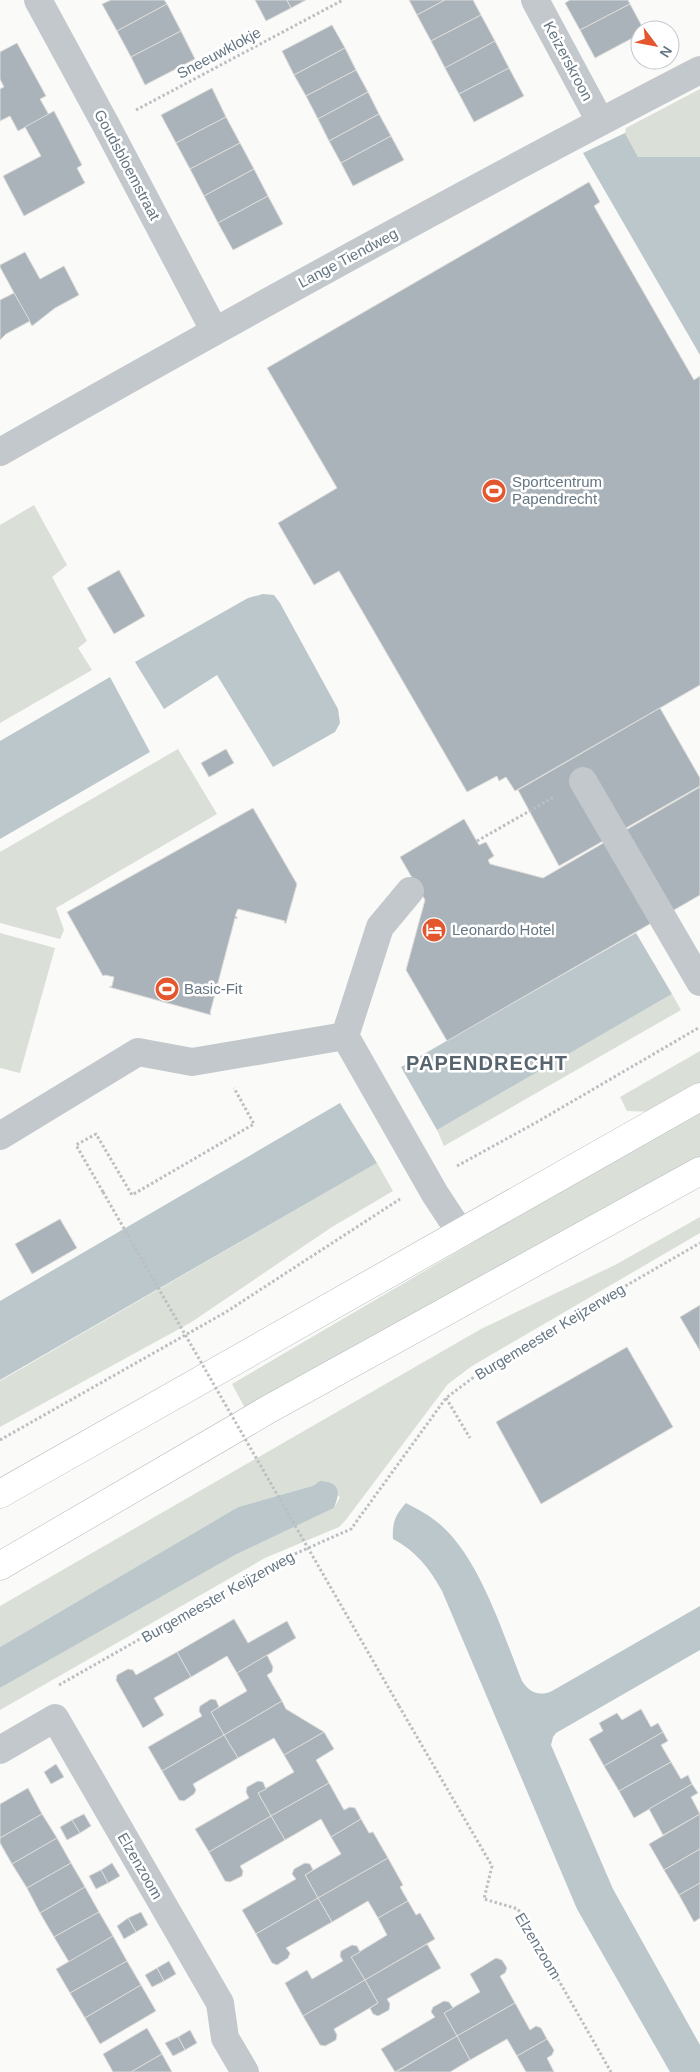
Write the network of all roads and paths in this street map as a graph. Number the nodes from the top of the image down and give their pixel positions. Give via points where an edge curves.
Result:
1 (38, 0) edge
2 (343, 0) edge
3 (536, 0) edge
4 (700, 70) edge
5 (600, 121) junction
6 (106, 125) junction
7 (214, 330) junction
8 (0, 452) edge
9 (583, 781) dead end
10 (529, 812) dead end
11 (477, 841) dead end
12 (410, 891) dead end
13 (700, 982) edge
14 (700, 1027) edge
15 (345, 1036) junction
16 (218, 1059) junction
17 (700, 1097) edge
18 (0, 1136) edge
19 (700, 1171) edge
20 (426, 1178) junction
21 (460, 1232) junction
22 (700, 1243) edge
23 (446, 1398) junction
24 (470, 1438) dead end
25 (0, 1440) edge
26 (0, 1494) edge
27 (0, 1566) edge
28 (58, 1686) dead end
29 (0, 1750) edge
30 (245, 2072) edge
31 (611, 2072) edge

1 - 6 street, Goudsbloemstraat
2 - 6 path, Sneeuwklokje
3 - 5 street, Keizerskroon
4 - 5 street, Lange Tiendweg
5 - 7 street, Lange Tiendweg
6 - 7 street, Goudsbloemstraat
7 - 8 street, Lange Tiendweg
9 - 13 street
10 - 11 path
12 - 15 street via 380,927
14 - 20 path via 537,1122
15 - 16 street
15 - 20 street
16 - 18 street via 192,1062 138,1052
16 - 31 path, Elzenzoom, bridge via 254,1124 132,1195 96,1134 76,1145 492,1866 484,1899 518,1909
17 - 21 main road
19 - 27 main road via 278,1404
20 - 21 street
20 - 25 path via 226,1312
21 - 26 main road
22 - 23 path, Burgemeester Keijzerweg via 494,1362
23 - 24 path
23 - 28 path, Burgemeester Keijzerweg via 350,1529 272,1564
29 - 30 street, Elzenzoom via 55,1718 220,2003 225,2038

